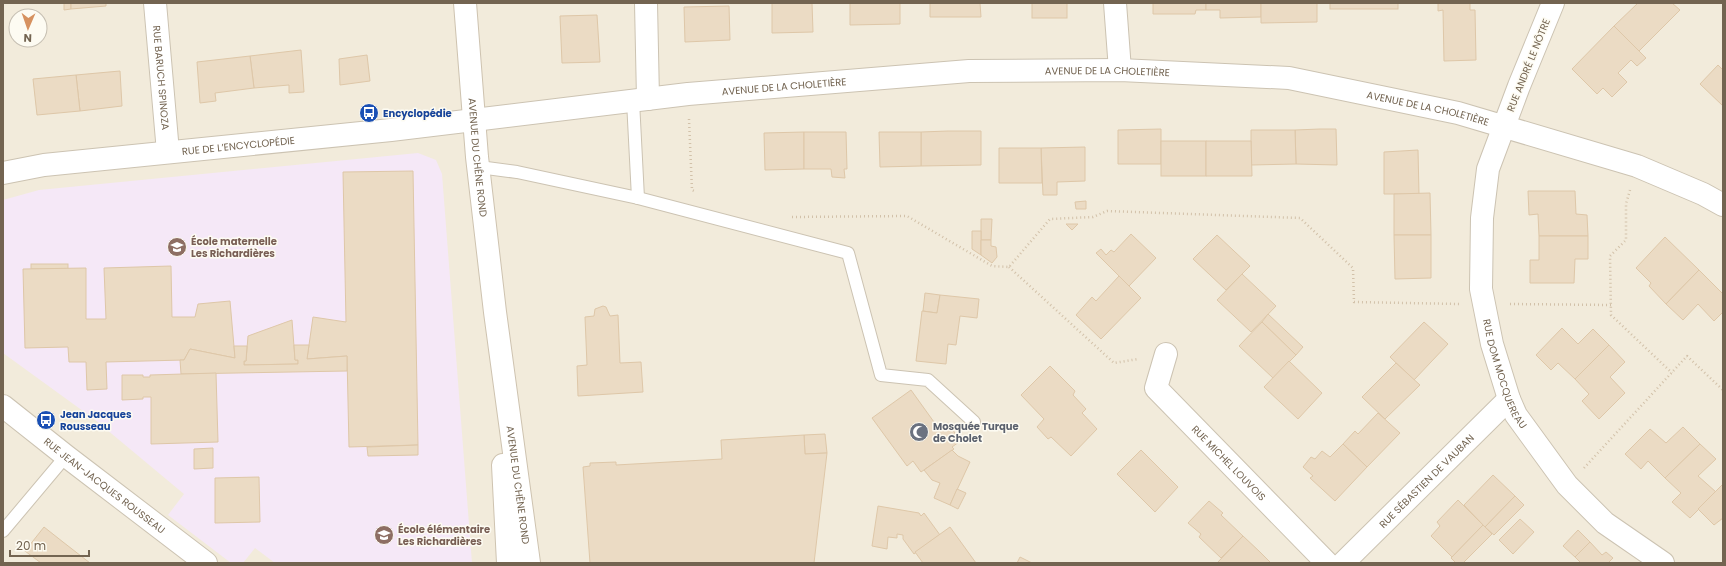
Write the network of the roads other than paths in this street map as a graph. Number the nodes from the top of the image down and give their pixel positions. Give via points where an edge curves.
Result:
1 (155, 3) edge
2 (466, 3) edge
3 (646, 3) edge
4 (1114, 3) edge
5 (1553, 3) edge
6 (1120, 70) junction
7 (640, 100) junction
8 (474, 121) junction
9 (1504, 127) junction
10 (168, 152) junction
11 (478, 167) junction
12 (3, 173) edge
13 (638, 198) junction
14 (1723, 205) edge
15 (495, 312) junction
16 (1166, 354) road end
17 (1509, 399) junction
18 (3, 406) edge
19 (974, 422) dead end
20 (66, 456) junction
21 (3, 531) edge
22 (206, 563) edge
23 (508, 563) edge
24 (529, 563) edge
25 (1327, 563) edge
26 (1343, 563) edge
27 (1663, 563) edge

1 - 10 street, RUE BARUCH SPINOZA
2 - 8 street, AVENUE DU CHÊNE ROND
3 - 7 street
4 - 6 street
5 - 9 street, RUE ANDRÉ LE NÔTRE
6 - 7 street, AVENUE DE LA CHOLETIÈRE via 969,71
6 - 9 street, AVENUE DE LA CHOLETIÈRE via 1288,78 1458,113
7 - 8 street, AVENUE DE LA CHOLETIÈRE
7 - 13 lane
8 - 10 street, RUE DE L’ENCYCLOPÉDIE via 258,145
8 - 11 street, AVENUE DU CHÊNE ROND
9 - 14 street, AVENUE DE LA CHOLETIÈRE via 1637,166
9 - 17 street, RUE DOM MOCQUEREAU via 1488,169 1482,218 1481,289 1492,344
10 - 12 street, RUE DE L’ENCYCLOPÉDIE via 44,165
11 - 13 lane via 517,172
11 - 15 street, AVENUE DU CHÊNE ROND
13 - 19 lane via 848,253 881,375 928,380
15 - 23 street, AVENUE DU CHÊNE ROND
15 - 24 street, AVENUE DU CHÊNE ROND
16 - 25 street, RUE MICHEL LOUVOIS via 1156,388
17 - 26 street, RUE SÉBASTIEN DE VAUBAN
17 - 27 street, RUE DOM MOCQUEREAU via 1516,415 1567,485 1605,523
18 - 20 street, RUE JEAN-JACQUES ROUSSEAU
20 - 21 lane
20 - 22 street, RUE JEAN-JACQUES ROUSSEAU

